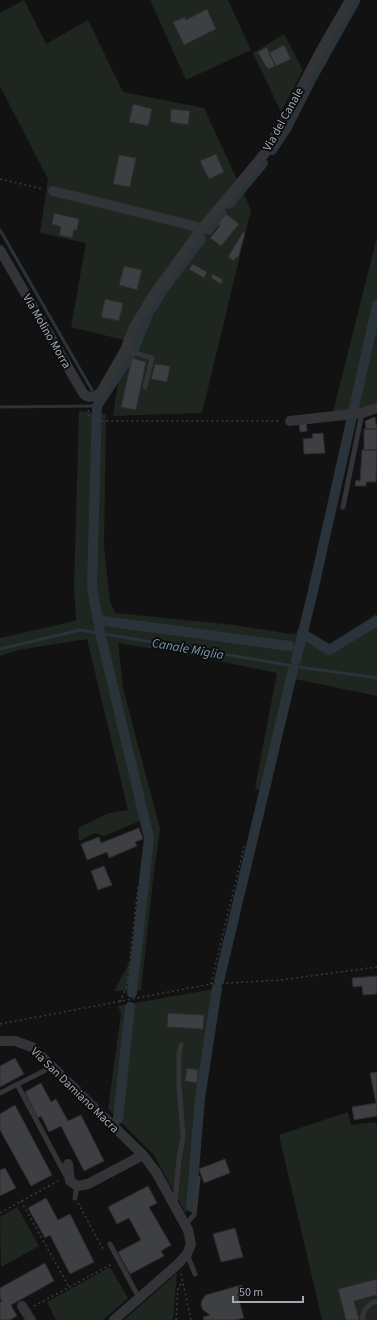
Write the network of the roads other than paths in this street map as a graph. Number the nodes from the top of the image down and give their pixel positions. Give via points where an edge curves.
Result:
1 (350, 0) edge
2 (53, 191) road end
3 (202, 228) junction
4 (0, 250) edge
5 (125, 350) junction
6 (145, 387) dead end
7 (101, 392) joint
8 (377, 408) edge
9 (360, 414) junction
10 (290, 421) road end
11 (343, 507) dead end
12 (0, 1041) edge
13 (181, 1045) dead end
14 (52, 1067) junction
15 (17, 1084) junction
16 (0, 1093) edge
17 (143, 1155) junction
18 (68, 1164) dead end
19 (66, 1177) junction
20 (198, 1178) dead end
21 (77, 1186) junction
22 (75, 1198) dead end
23 (174, 1206) junction
24 (185, 1225) junction
25 (110, 1244) dead end
26 (187, 1254) junction
27 (195, 1274) dead end
28 (139, 1298) junction
29 (377, 1302) edge
30 (24, 1308) road end
31 (31, 1320) edge
32 (114, 1320) edge
33 (363, 1320) edge

1 - 3 street, Via del Canale via 265,153
2 - 3 street
3 - 5 street, Via del Canale via 152,297
4 - 7 street, Via Molino Morra via 85,396 94,397
5 - 6 lane via 152,358
5 - 7 street, Via del Canale
8 - 9 street
9 - 10 street
9 - 11 lane
12 - 14 street, Via San Damiano Macra via 15,1041 32,1047
13 - 23 lane via 179,1085 183,1136
14 - 15 lane
14 - 17 street, Via San Damiano Macra
15 - 16 lane
15 - 19 lane
17 - 21 street via 88,1184
17 - 23 street, Via San Damiano Macra via 156,1172
18 - 19 street
19 - 21 street
20 - 24 lane via 194,1215
21 - 22 lane
23 - 24 street, Via San Damiano Macra
24 - 26 street, Via San Damiano Macra via 190,1244
25 - 28 lane
26 - 27 lane
26 - 28 street
28 - 32 street
29 - 33 lane via 366,1308
30 - 31 street

